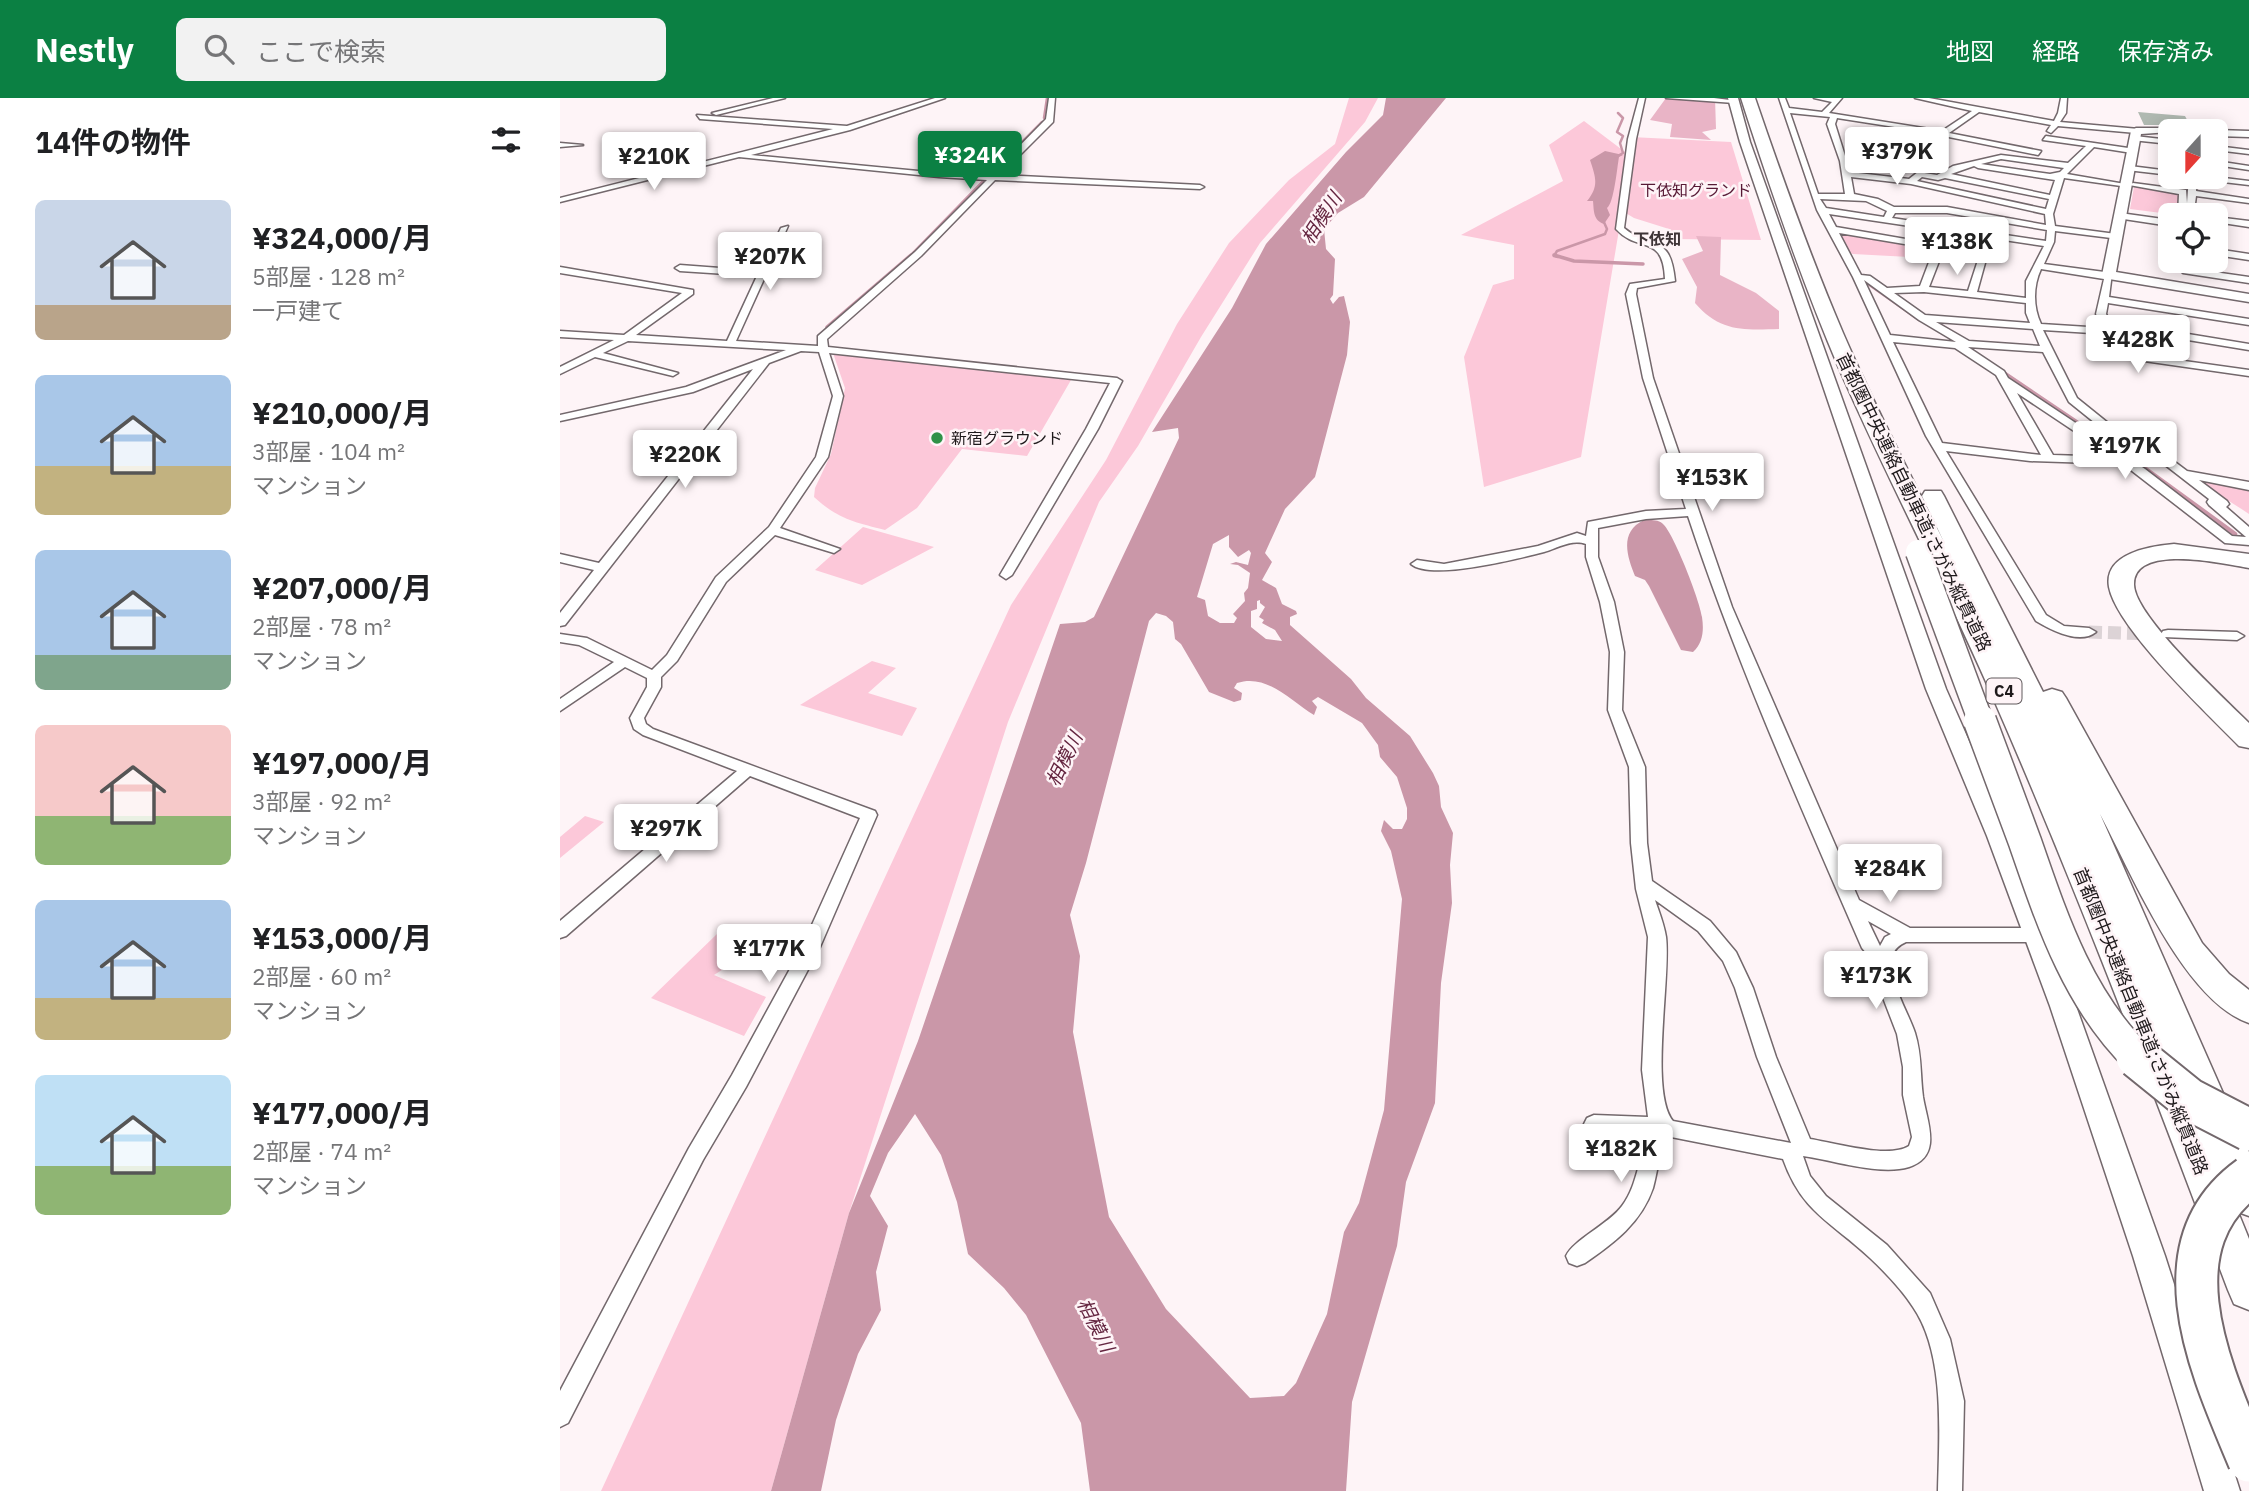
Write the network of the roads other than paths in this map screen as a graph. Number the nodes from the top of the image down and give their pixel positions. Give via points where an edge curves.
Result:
1 (782, 98) edge
2 (942, 98) edge
3 (1052, 98) edge
4 (1642, 98) edge
5 (1669, 98) edge
6 (1761, 98) edge
7 (1783, 98) edge
8 (1817, 98) edge
9 (1918, 98) edge
10 (2064, 98) edge
11 (1730, 99) edge
12 (1838, 99) edge
13 (1942, 100) edge
14 (1786, 110) junction
15 (1977, 110) junction
16 (1824, 114) junction
17 (1834, 117) junction
18 (2056, 124) junction
19 (847, 128) junction
20 (2158, 132) edge
21 (1944, 133) junction
22 (2228, 133) edge
23 (2136, 134) junction
24 (2249, 134) edge
25 (2046, 138) junction
26 (2158, 139) edge
27 (560, 145) edge
28 (579, 145) dead end
29 (2091, 146) junction
30 (2228, 149) edge
31 (2132, 151) junction
32 (2249, 152) edge
33 (2038, 153) junction
34 (742, 156) junction
35 (2030, 161) junction
36 (1972, 164) junction
37 (2228, 165) edge
38 (2070, 166) junction
39 (2130, 168) junction
40 (2249, 168) edge
41 (2158, 172) edge
42 (1847, 174) junction
43 (1944, 175) junction
44 (2060, 177) junction
45 (992, 178) junction
46 (2228, 181) edge
47 (1910, 182) junction
48 (2249, 183) edge
49 (2121, 184) dead end
50 (2133, 185) dead end
51 (1200, 187) dead end
52 (2193, 189) edge
53 (2192, 193) junction
54 (1966, 194) junction
55 (1815, 196) junction
56 (1850, 197) junction
57 (2054, 198) junction
58 (560, 200) edge
59 (2249, 201) edge
60 (2183, 203) edge
61 (2191, 203) edge
62 (1821, 209) junction
63 (1947, 210) junction
64 (2049, 212) junction
65 (1890, 215) junction
66 (2120, 216) junction
67 (2228, 220) edge
68 (2158, 221) edge
69 (2249, 223) edge
70 (785, 228) dead end
71 (2052, 228) junction
72 (1832, 229) junction
73 (2228, 231) edge
74 (2249, 234) edge
75 (1991, 235) junction
76 (2116, 237) junction
77 (2049, 244) junction
78 (1939, 248) junction
79 (2228, 254) edge
80 (1984, 255) junction
81 (2249, 257) edge
82 (2039, 266) junction
83 (680, 268) dead end
84 (560, 270) edge
85 (2185, 273) edge
86 (2218, 273) edge
87 (762, 274) junction
88 (1858, 276) junction
89 (2108, 276) junction
90 (2249, 280) edge
91 (2184, 287) junction
92 (1924, 289) junction
93 (1884, 291) junction
94 (1972, 294) junction
95 (2249, 298) edge
96 (2104, 299) junction
97 (2030, 301) junction
98 (1922, 318) junction
99 (2249, 322) edge
100 (2036, 326) junction
101 (2109, 331) junction
102 (560, 334) edge
103 (626, 338) junction
104 (1887, 338) junction
105 (730, 344) junction
106 (802, 347) junction
107 (2249, 347) edge
108 (822, 349) junction
109 (2047, 349) junction
110 (594, 354) junction
111 (765, 361) junction
112 (560, 370) edge
113 (1850, 370) junction
114 (673, 373) dead end
115 (2249, 373) edge
116 (2006, 381) junction
117 (560, 418) edge
118 (1937, 446) junction
119 (2049, 459) junction
120 (2125, 461) junction
121 (2185, 474) junction
122 (2249, 486) edge
123 (1694, 512) junction
124 (773, 530) junction
125 (2249, 534) edge
126 (1955, 539) junction
127 (2249, 541) edge
128 (1591, 542) junction
129 (834, 549) dead end
130 (560, 558) edge
131 (2249, 561) edge
132 (1417, 564) dead end
133 (602, 568) junction
134 (1006, 575) dead end
135 (560, 622) edge
136 (2089, 632) tunnel mouth
137 (2168, 634) tunnel mouth
138 (2237, 636) dead end
139 (560, 638) edge
140 (623, 662) junction
141 (654, 676) junction
142 (560, 706) edge
143 (2249, 739) edge
144 (748, 769) junction
145 (1644, 884) junction
146 (1853, 905) junction
147 (560, 931) edge
148 (1907, 935) junction
149 (2037, 935) junction
150 (1882, 959) junction
151 (2249, 1009) edge
152 (1594, 1124) dead end
153 (1667, 1128) junction
154 (2249, 1130) edge
155 (1797, 1149) junction
156 (2249, 1177) edge
157 (2249, 1198) edge
158 (1577, 1256) dead end
159 (2249, 1290) edge
160 (560, 1415) edge
161 (2249, 1461) edge
162 (1950, 1491) edge
163 (2222, 1491) edge

1 - 19 street via 700,117
2 - 19 street
3 - 45 street via 1051,120
4 - 123 street via 1620,229 1661,251 1669,263 1670,281 1633,286 1631,294 1648,378
5 - 11 street
6 - 126 highway, 首都圏中央連絡自動車道;さがみ縦貫道路 / C4 via 1828,281
7 - 14 street
8 - 12 street
9 - 13 street
10 - 18 street
11 - 113 highway, 首都圏中央連絡自動車道;さがみ縦貫道路 / C4
11 - 149 street via 1936,689
12 - 16 street
13 - 15 street
14 - 16 street
14 - 55 street
15 - 18 street
15 - 21 street
16 - 17 street
17 - 21 street
17 - 42 street via 1831,124
18 - 23 street
18 - 25 street
19 - 34 street
20 - 23 street
21 - 33 street
22 - 24 street
23 - 26 street
23 - 31 street
25 - 29 street
25 - 33 street
27 - 28 street
29 - 31 street
29 - 38 street
30 - 32 street
31 - 39 street
33 - 35 street
34 - 45 street
34 - 58 street
35 - 36 street via 2001,157
35 - 38 street
36 - 43 street
36 - 44 street
37 - 40 street
38 - 44 street
39 - 41 street
39 - 66 street
42 - 47 street
42 - 56 street
43 - 47 street via 1921,174
43 - 57 street
44 - 49 street
44 - 57 street
45 - 51 street
45 - 108 street via 918,254 822,338
46 - 48 street
47 - 54 street
50 - 60 street via 2183,192
52 - 53 street
53 - 59 street
53 - 61 street
54 - 63 street
54 - 64 street
55 - 56 street
55 - 62 street
56 - 65 street via 1882,202
57 - 64 street
62 - 65 street
62 - 72 street
63 - 65 street
63 - 71 street
64 - 71 street
65 - 75 street
66 - 68 street
66 - 76 street
67 - 69 street
70 - 87 street
71 - 76 street
71 - 77 street
72 - 78 street
72 - 88 street
73 - 74 street
75 - 77 street
75 - 80 street
76 - 89 street
77 - 82 street
78 - 80 street
78 - 92 street
79 - 81 street
80 - 94 street
82 - 89 street
82 - 97 street via 2031,281
83 - 87 street
84 - 103 street via 690,292
85 - 91 street
86 - 90 street
87 - 105 street
88 - 93 street
88 - 104 street
89 - 91 street
89 - 96 street
91 - 95 street
92 - 93 street
92 - 94 street
93 - 98 street
94 - 97 street
96 - 99 street
96 - 101 street via 2101,314
97 - 100 street
98 - 100 street
98 - 109 street via 1967,344
100 - 101 street
100 - 109 street
101 - 107 street
101 - 115 street via 2123,355
102 - 103 street
103 - 105 street
103 - 110 street
104 - 116 street via 1958,345
104 - 118 street
105 - 106 street
106 - 108 street
106 - 111 street
108 - 124 street via 838,396 822,457
108 - 134 street via 1117,381
109 - 121 street via 2073,400 2109,429 2155,452
110 - 112 street
110 - 114 street
111 - 117 street via 689,390
111 - 133 street
113 - 154 highway, bridge via 2060,937 2092,1002 2123,1042 2167,1083 2214,1114
113 - 159 highway, 首都圏中央連絡自動車道;さがみ縦貫道路 / C4 via 2015,716 2115,952
116 - 119 street
116 - 120 street
118 - 119 street
118 - 136 street via 2040,618 2061,629
119 - 120 street
120 - 127 street via 2229,540
121 - 122 street
121 - 125 street via 2219,501 2212,504
123 - 128 street via 1592,524
123 - 146 street via 1725,607
124 - 129 street
124 - 141 street via 721,580 672,658
126 - 151 highway via 2081,748 2178,934 2203,969
126 - 157 highway, 首都圏中央連絡自動車道;さがみ縦貫道路 / C4 via 2037,705
128 - 132 street via 1577,537 1541,549 1444,568
128 - 145 street via 1618,652 1615,710 1637,767
130 - 133 street
131 - 143 highway via 2194,553 2149,555 2127,567 2121,586 2154,637
133 - 135 street
137 - 138 street
139 - 140 street via 582,641
140 - 141 street
140 - 142 street
141 - 144 street via 654,687 637,719 639,726
144 - 147 street
144 - 160 street via 869,814 811,947 696,1154
145 - 153 street via 1657,937 1652,1070 1657,1116
145 - 155 street via 1677,905 1720,943 1735,968 1772,1072 1797,1123
146 - 148 street
146 - 150 street via 1871,948
148 - 149 street
148 - 150 street via 1891,942
149 - 163 street via 2149,1256
150 - 155 street via 1913,1067 1913,1095 1923,1137 1918,1151 1906,1159 1881,1160
152 - 153 street
153 - 155 street
153 - 158 street via 1655,1138 1640,1193 1621,1226
155 - 162 street via 1801,1181 1819,1203 1879,1252 1922,1300 1939,1339 1952,1401
156 - 161 highway, bridge via 2220,1201 2210,1217 2200,1249 2197,1293 2214,1373

